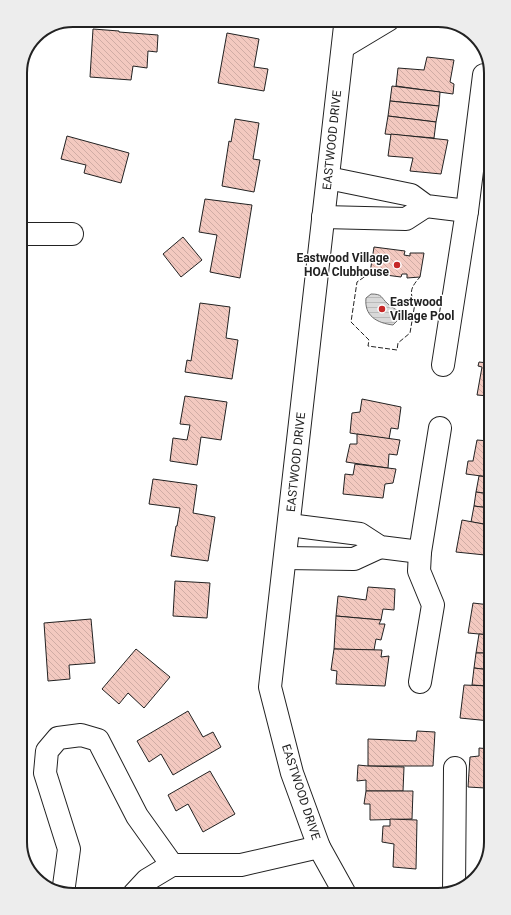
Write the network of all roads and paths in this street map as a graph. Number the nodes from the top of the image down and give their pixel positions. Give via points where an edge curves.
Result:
1 (345, 27) edge
2 (376, 27) edge
3 (343, 46) junction
4 (484, 75) dead end
5 (328, 178) junction
6 (426, 206) junction
7 (467, 211) junction
8 (323, 217) junction
9 (27, 234) edge
10 (72, 234) dead end
11 (443, 365) dead end
12 (440, 428) dead end
13 (288, 525) junction
14 (380, 547) junction
15 (420, 552) junction
16 (285, 558) junction
17 (420, 682) dead end
18 (455, 768) dead end
19 (319, 847) junction
20 (172, 866) junction
21 (454, 885) edge
22 (64, 887) edge
23 (140, 888) edge
24 (342, 888) edge

1 - 3 street, EASTWOOD DRIVE
2 - 3 street
3 - 5 street, EASTWOOD DRIVE
4 - 7 street
5 - 6 street via 411,195
5 - 8 street, EASTWOOD DRIVE
6 - 7 street
6 - 8 street via 406,219
7 - 11 street
8 - 13 street, EASTWOOD DRIVE
9 - 10 street
12 - 15 street
13 - 14 street via 360,534
13 - 16 street, EASTWOOD DRIVE
14 - 15 street
14 - 16 street via 354,559
15 - 17 street via 419,571 433,605
16 - 19 street, EASTWOOD DRIVE via 270,686 292,773
18 - 21 street
19 - 20 street via 241,865
19 - 24 street, EASTWOOD DRIVE
20 - 22 street via 137,816 98,740 80,735 58,738 47,751 45,773 69,849
20 - 23 street via 147,880

